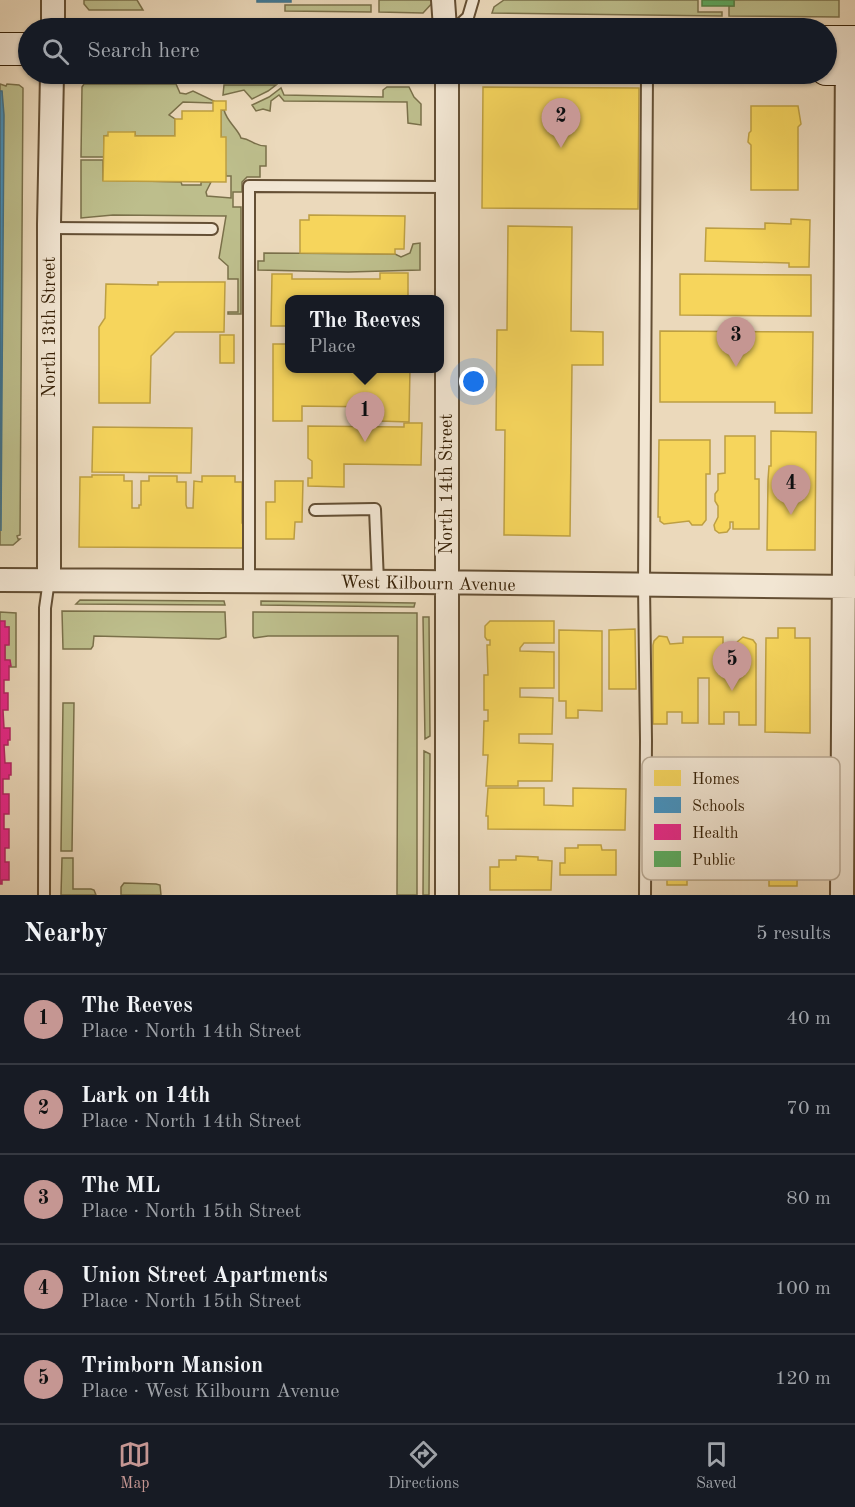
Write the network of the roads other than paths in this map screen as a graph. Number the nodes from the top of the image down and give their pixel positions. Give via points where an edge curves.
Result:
1 (53, 0) edge
2 (443, 0) edge
3 (473, 0) edge
4 (53, 18) edge
5 (444, 18) edge
6 (467, 18) edge
7 (0, 49) edge
8 (18, 49) edge
9 (843, 56) edge
10 (52, 84) edge
11 (447, 84) edge
12 (647, 84) edge
13 (447, 187) junction
14 (50, 228) junction
15 (212, 229) dead end
16 (315, 510) dead end
17 (0, 580) edge
18 (50, 580) junction
19 (249, 582) junction
20 (378, 582) junction
21 (446, 582) junction
22 (644, 585) junction
23 (849, 587) edge
24 (646, 757) edge
25 (645, 880) edge
26 (44, 895) edge
27 (447, 895) edge
28 (645, 895) edge
29 (842, 895) edge

1 - 4 street
2 - 5 street
3 - 6 lane
7 - 8 street
9 - 23 street
10 - 14 street, North 13th Street
11 - 13 street, North 14th Street
12 - 22 lane
13 - 19 lane via 249,186
13 - 21 street, North 14th Street
14 - 15 lane
14 - 18 street, North 13th Street
16 - 20 lane via 375,509
17 - 18 street, West Kilbourn Avenue
18 - 19 street, West Kilbourn Avenue
18 - 26 lane via 45,608
19 - 20 street, West Kilbourn Avenue
20 - 21 street, West Kilbourn Avenue
21 - 22 street, West Kilbourn Avenue
21 - 27 street, North 14th Street
22 - 23 street, West Kilbourn Avenue
22 - 24 lane
23 - 29 street
25 - 28 lane

